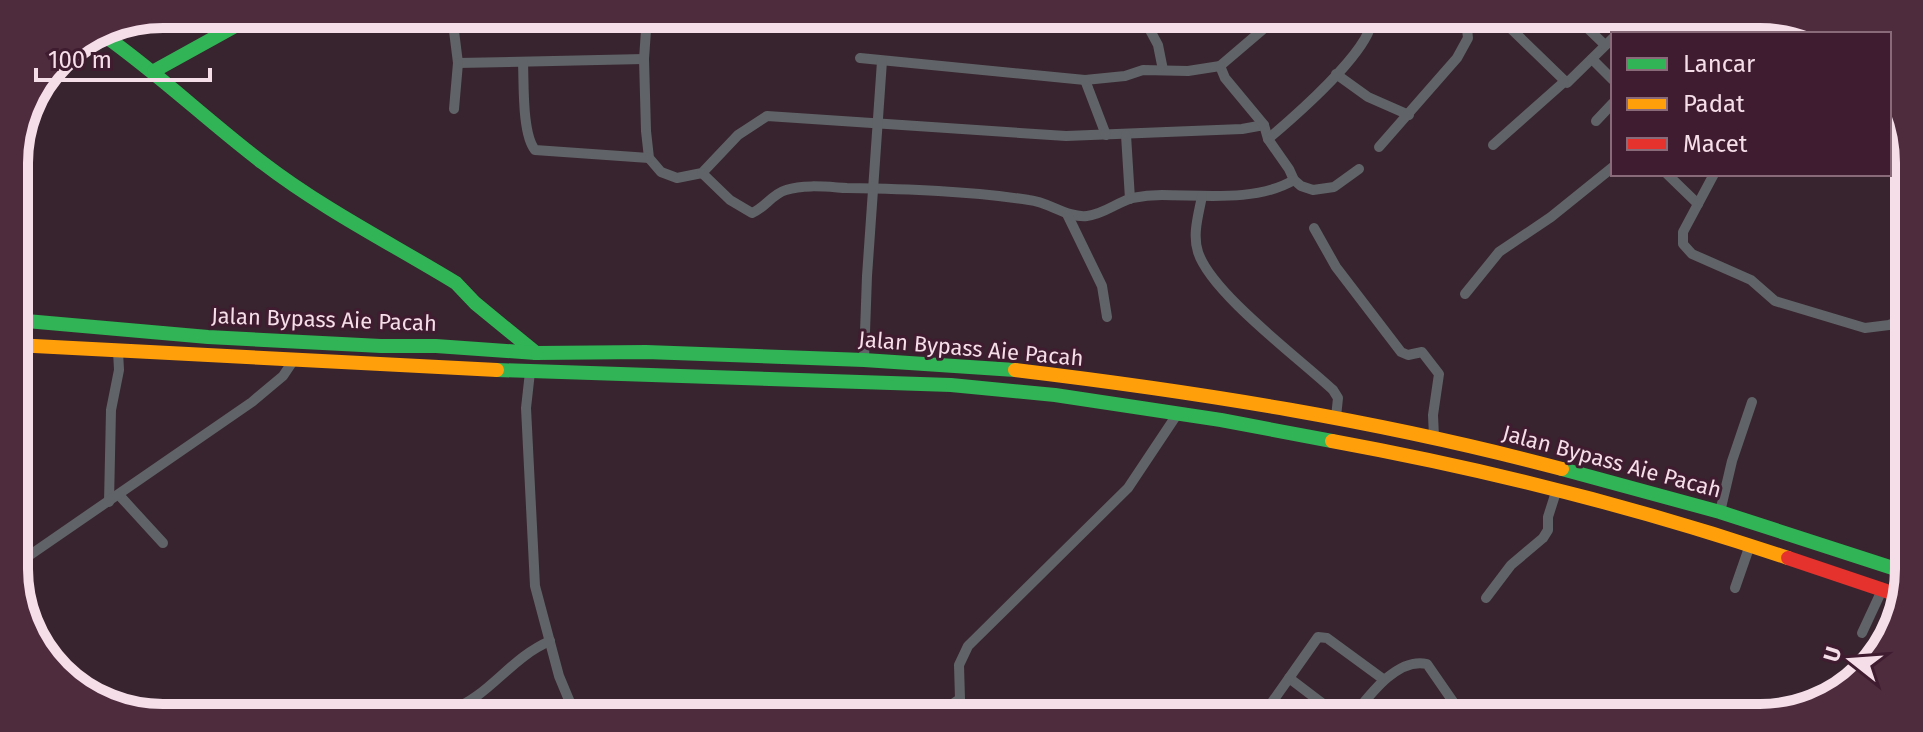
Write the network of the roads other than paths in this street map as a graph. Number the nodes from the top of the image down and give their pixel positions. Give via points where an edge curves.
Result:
1 (232, 28) edge
2 (454, 28) edge
3 (646, 28) edge
4 (1149, 28) edge
5 (1264, 28) edge
6 (1370, 28) edge
7 (1467, 28) edge
8 (1510, 28) edge
9 (1590, 28) edge
10 (109, 39) edge
11 (1609, 42) edge
12 (860, 58) dead end
13 (644, 59) junction
14 (1592, 59) junction
15 (882, 61) junction
16 (458, 63) junction
17 (523, 63) junction
18 (1220, 66) junction
19 (1163, 70) junction
20 (154, 71) junction
21 (1336, 74) junction
22 (1611, 78) edge
23 (1085, 80) junction
24 (1564, 82) junction
25 (1611, 105) edge
26 (454, 109) dead end
27 (1409, 115) junction
28 (1596, 121) dead end
29 (879, 122) junction
30 (1264, 125) junction
31 (1106, 135) junction
32 (1126, 135) junction
33 (1268, 139) junction
34 (1493, 145) dead end
35 (1379, 147) dead end
36 (649, 158) junction
37 (1359, 169) dead end
38 (1611, 169) edge
39 (702, 173) junction
40 (1669, 176) edge
41 (1713, 176) edge
42 (1294, 180) junction
43 (874, 188) junction
44 (1202, 196) junction
45 (1130, 199) junction
46 (1698, 204) junction
47 (1067, 214) junction
48 (1314, 228) dead end
49 (1465, 294) dead end
50 (1107, 317) dead end
51 (28, 321) edge
52 (1895, 323) edge
53 (28, 346) edge
54 (118, 351) junction
55 (536, 353) junction
56 (295, 358) junction
57 (864, 360) junction
58 (530, 372) junction
59 (1752, 402) dead end
60 (1178, 413) junction
61 (1336, 417) junction
62 (1434, 437) junction
63 (1437, 463) junction
64 (1556, 492) junction
65 (114, 498) junction
66 (1720, 512) junction
67 (163, 543) dead end
68 (1750, 545) junction
69 (28, 557) edge
70 (1895, 569) edge
71 (1735, 588) dead end
72 (1882, 590) junction
73 (1892, 593) edge
74 (1486, 598) dead end
75 (1862, 633) dead end
76 (550, 641) junction
77 (1289, 678) junction
78 (1383, 679) junction
79 (468, 704) edge
80 (571, 704) edge
81 (953, 704) edge
82 (1271, 704) edge
83 (1323, 704) edge
84 (1363, 704) edge
85 (1455, 704) edge

1 - 20 main road
2 - 16 street
3 - 13 street
4 - 19 street
5 - 18 street
6 - 21 street
7 - 27 street via 1468,38 1457,58
8 - 24 street
9 - 11 street
10 - 20 main road
11 - 14 street
12 - 15 street
13 - 17 street
13 - 36 street
14 - 22 street
14 - 24 street
15 - 23 street
15 - 29 street
16 - 17 street
16 - 26 street
17 - 36 street via 527,128 535,150
18 - 19 street
18 - 30 street
19 - 23 street
20 - 55 main road via 263,163 456,283
21 - 27 street via 1368,97
21 - 33 street
23 - 31 street
24 - 34 street
25 - 28 street
27 - 35 street
29 - 31 street
29 - 39 street via 767,116 738,135
29 - 43 street
30 - 32 street
30 - 33 street
31 - 32 street
32 - 45 street
33 - 42 street
36 - 39 street via 661,172 677,178
37 - 42 street via 1323,190
38 - 49 street via 1499,252
39 - 43 street via 752,213 788,189
40 - 46 street
41 - 46 street
42 - 44 street via 1266,190
43 - 47 street via 1034,200
43 - 57 street
44 - 45 street
44 - 61 street via 1195,238 1203,263 1224,290 1333,390 1338,398
45 - 47 street via 1086,216
46 - 52 street via 1683,232 1683,244 1692,254 1751,280 1775,301 1865,328
47 - 50 street via 1102,286
48 - 62 street via 1336,267 1401,352 1422,352 1439,374
51 - 55 main road, Jalan Bypass Aie Pacah via 208,337
53 - 54 main road
54 - 56 main road
54 - 65 street via 111,410
55 - 57 main road, Jalan Bypass Aie Pacah
56 - 58 main road
56 - 65 street via 268,390
57 - 61 main road, Jalan Bypass Aie Pacah via 1117,382
58 - 60 main road via 951,385
58 - 76 street via 526,408 535,586
59 - 66 street
60 - 63 main road
60 - 81 street via 1128,488 968,646 959,665 960,699
61 - 62 main road, Jalan Bypass Aie Pacah
62 - 63 main road
62 - 66 main road, Jalan Bypass Aie Pacah
63 - 64 main road
64 - 68 main road
64 - 74 street via 1543,538 1511,565
65 - 67 street
65 - 69 street
66 - 70 main road, Jalan Bypass Aie Pacah
68 - 71 street
68 - 72 main road
72 - 73 main road
72 - 75 street
76 - 79 street via 523,655
76 - 80 street
77 - 78 street via 1315,639 1323,637
77 - 82 street
77 - 83 street
78 - 84 street
78 - 85 street via 1416,663 1427,664

